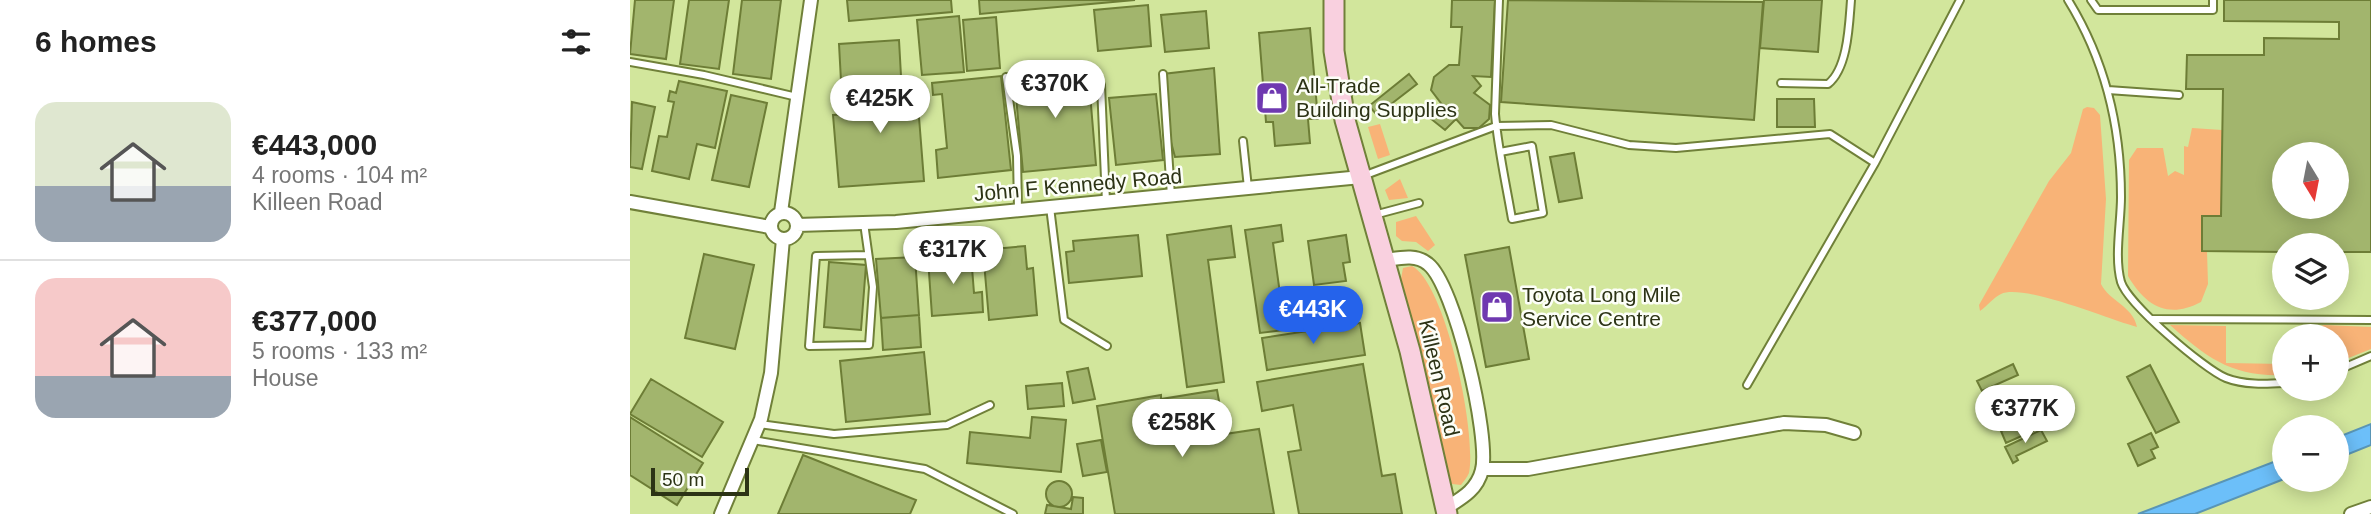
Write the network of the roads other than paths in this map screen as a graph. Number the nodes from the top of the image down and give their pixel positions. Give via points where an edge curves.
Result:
1 (811, 0) edge
2 (1334, 0) edge
3 (1499, 0) edge
4 (1851, 0) edge
5 (1960, 0) edge
6 (2068, 0) edge
7 (2091, 0) edge
8 (2213, 0) edge
9 (630, 62) edge
10 (1163, 74) dead end
11 (1006, 77) dead end
12 (1781, 83) dead end
13 (1101, 85) dead end
14 (2108, 90) junction
15 (2179, 95) dead end
16 (796, 97) junction
17 (1496, 126) junction
18 (1243, 141) dead end
19 (1500, 152) junction
20 (1875, 163) junction
21 (1361, 177) junction
22 (1248, 189) junction
23 (1171, 196) junction
24 (630, 202) edge
25 (1106, 202) junction
26 (1419, 203) dead end
27 (1050, 207) junction
28 (1018, 209) junction
29 (781, 212) junction
30 (1373, 215) junction
31 (864, 223) junction
32 (797, 225) junction
33 (770, 227) junction
34 (783, 239) junction
35 (869, 255) junction
36 (1386, 260) junction
37 (2152, 319) junction
38 (2371, 320) edge
39 (1107, 346) dead end
40 (2371, 356) edge
41 (2349, 365) edge
42 (2272, 383) edge
43 (1747, 385) dead end
44 (990, 405) dead end
45 (759, 424) junction
46 (1854, 433) dead end
47 (753, 440) junction
48 (1482, 469) junction
49 (2371, 507) edge
50 (1446, 511) edge
51 (721, 514) edge
52 (1013, 514) edge
53 (2351, 514) edge

1 - 16 street
2 - 21 street, Killeen Road via 1334,51 1342,106
3 - 17 lane
4 - 12 lane via 1837,77 1828,84
5 - 20 lane
6 - 14 lane via 2085,27
7 - 8 lane via 2098,10 2213,10
9 - 16 lane
10 - 23 lane
11 - 28 lane via 1017,156
13 - 25 lane
14 - 15 lane
14 - 37 lane via 2120,152 2121,281
16 - 29 street
17 - 19 lane
17 - 20 lane via 1551,125 1629,145 1676,148 1830,134
17 - 21 lane
18 - 22 lane
19 - 19 lane via 1532,146 1543,214 1512,219
20 - 43 lane
21 - 22 street, John F Kennedy Road
21 - 30 street, Killeen Road
22 - 23 street, John F Kennedy Road
23 - 25 street, John F Kennedy Road
24 - 33 street
25 - 27 street, John F Kennedy Road
26 - 30 lane
27 - 28 street, John F Kennedy Road
27 - 39 lane via 1064,320
28 - 31 street, John F Kennedy Road
29 - 32 street via 792,215
29 - 33 street
30 - 36 street, Killeen Road
31 - 32 street, John F Kennedy Road
31 - 35 lane
32 - 34 street via 794,235
33 - 34 street
34 - 45 street via 771,373
35 - 35 lane via 873,288 869,345 809,346 816,256
36 - 48 street, Killeen Road via 1416,258 1438,277 1462,335 1480,430
36 - 50 street, Killeen Road
37 - 38 lane
37 - 42 lane via 2224,377 2242,383
40 - 41 lane
44 - 45 lane via 947,425 922,428 834,435
45 - 47 street
46 - 48 street via 1811,422 1784,423 1528,469
47 - 51 street
47 - 52 lane via 925,469
48 - 50 street, Killeen Road via 1471,492
49 - 53 street

